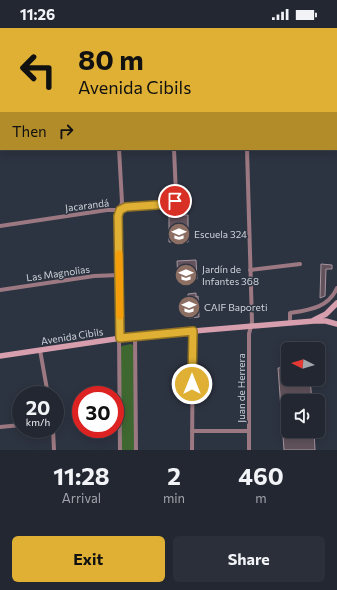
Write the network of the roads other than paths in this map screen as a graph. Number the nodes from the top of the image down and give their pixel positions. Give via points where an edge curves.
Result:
1 (119, 150) edge
2 (174, 150) edge
3 (247, 150) edge
4 (120, 210) junction
5 (0, 226) edge
6 (300, 264) dead end
7 (250, 270) junction
8 (119, 275) junction
9 (337, 288) edge
10 (0, 290) edge
11 (335, 305) edge
12 (314, 321) junction
13 (290, 323) junction
14 (337, 324) edge
15 (250, 326) junction
16 (193, 331) junction
17 (135, 336) junction
18 (120, 338) junction
19 (40, 350) junction
20 (0, 356) edge
21 (46, 386) edge
22 (12, 426) edge
23 (0, 427) edge
24 (192, 431) junction
25 (249, 431) junction
26 (54, 438) edge
27 (54, 450) edge
28 (120, 450) edge
29 (136, 450) edge
30 (192, 450) edge
31 (248, 450) edge

1 - 4 street via 122,202
2 - 4 street, Jacarandá via 175,201 171,204 126,207
3 - 7 street, Juan de Herrera
4 - 5 street, Jacarandá
4 - 8 street
6 - 7 street
7 - 15 street, Juan de Herrera
8 - 10 street, Las Magnolias via 94,276
8 - 18 street
9 - 13 street via 322,306 290,313
11 - 12 street
11 - 14 street via 332,318
12 - 13 street, Avenida Cibils
12 - 14 street, Avenida Cibils
13 - 15 street, Avenida Cibils
15 - 16 street, Avenida Cibils
15 - 25 street, Juan de Herrera
16 - 17 street, Avenida Cibils
16 - 24 street
17 - 18 street, Avenida Cibils
17 - 29 street
18 - 19 street, Avenida Cibils
18 - 28 street
19 - 20 street, Avenida Cibils
19 - 21 street
22 - 23 street
24 - 25 street
24 - 30 street
25 - 31 street, Juan de Herrera
26 - 27 street

